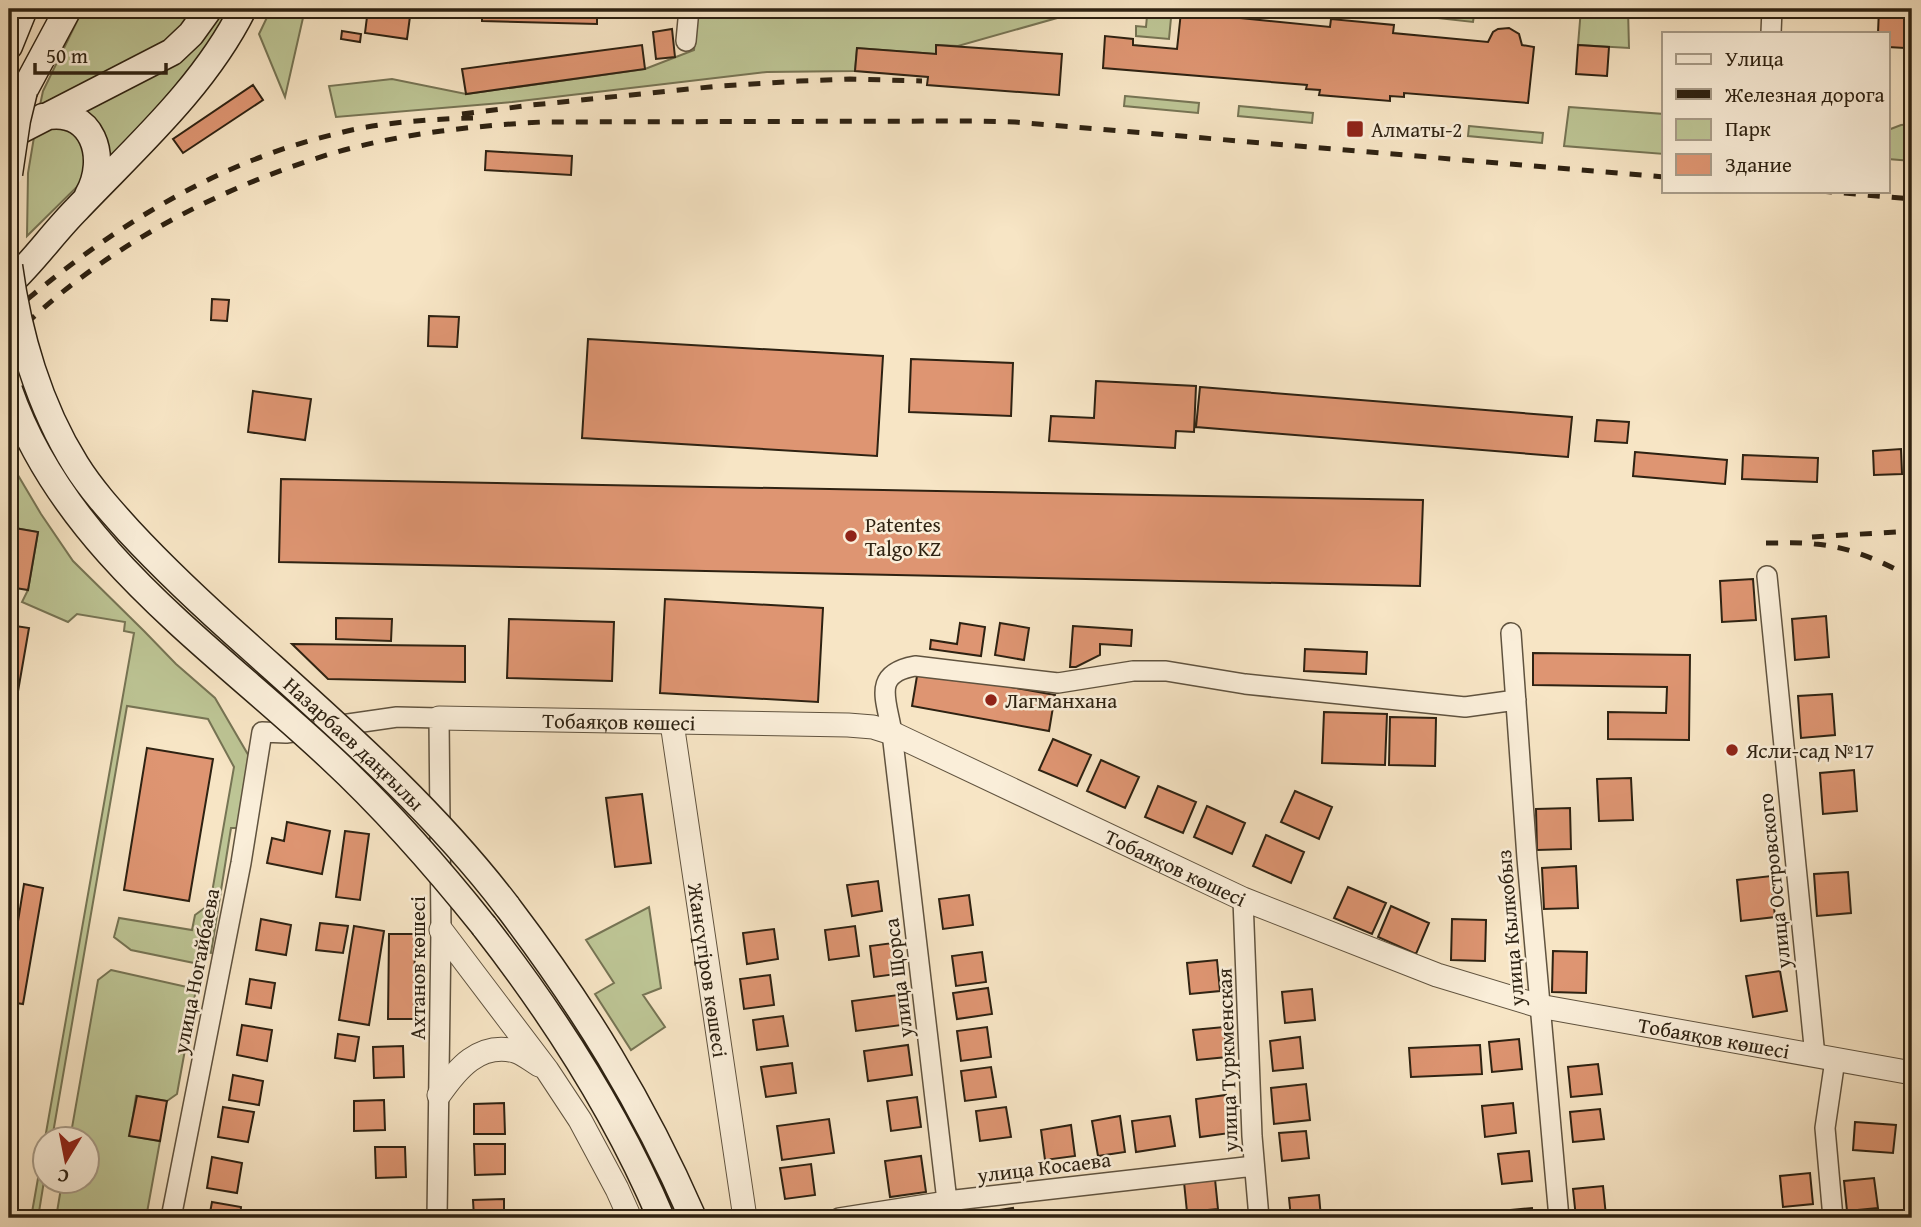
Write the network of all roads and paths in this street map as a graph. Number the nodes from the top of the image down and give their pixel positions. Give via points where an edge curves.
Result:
1 (24, 9) edge
2 (57, 9) edge
3 (68, 9) edge
4 (209, 9) edge
5 (243, 9) edge
6 (690, 9) edge
7 (1772, 9) edge
8 (1771, 32) edge
9 (686, 41) dead end
10 (9, 47) edge
11 (24, 91) junction
12 (43, 117) junction
13 (9, 136) edge
14 (9, 174) edge
15 (83, 202) junction
16 (11, 276) edge
17 (9, 390) edge
18 (1767, 576) dead end
19 (1511, 633) dead end
20 (1516, 700) junction
21 (439, 718) junction
22 (673, 723) junction
23 (892, 733) junction
24 (1242, 899) junction
25 (441, 930) junction
26 (1539, 1006) junction
27 (1825, 1058) junction
28 (548, 1070) junction
29 (1912, 1073) edge
30 (439, 1095) junction
31 (1254, 1166) junction
32 (948, 1210) edge
33 (171, 1218) edge
34 (437, 1218) edge
35 (630, 1218) edge
36 (661, 1218) edge
37 (693, 1218) edge
38 (745, 1218) edge
39 (839, 1218) edge
40 (1258, 1218) edge
41 (1559, 1218) edge
42 (1833, 1218) edge

1 - 10 main road
2 - 11 main road
3 - 11 main road
4 - 12 main road via 172,52
5 - 15 main road, Назарбаев даңғылы via 184,96
6 - 9 street
7 - 8 street
11 - 14 main road, bridge
12 - 13 main road
12 - 15 main road via 72,118 92,136 96,171
15 - 16 main road, Назарбаев даңғылы
16 - 37 main road, Назарбаев даңғылы, bridge via 18,317 43,397 64,445 95,492 195,598 396,780 508,906 610,1056
17 - 36 main road, Назарбаев даңғылы, bridge via 49,475 102,546 151,597 371,797 484,926 553,1018 586,1072
18 - 27 street, улица Островского
19 - 20 street, улица Кылкобыз
20 - 23 street, улица Щорса via 1465,707 1166,671 1133,671 1058,683 915,666 887,678
20 - 26 street, улица Кылкобыз
21 - 22 street, Тобаяқов көшесі
21 - 25 street, Ахтанов көшесі
21 - 33 street, улица Ногайбаева via 397,717 286,733 262,732
22 - 23 street, Тобаяқов көшесі via 848,725
22 - 38 street, Жансүгіров көшесі
23 - 24 street, Тобаяқов көшесі
23 - 32 street, улица Щорса
24 - 26 street, Тобаяқов көшесі via 1437,975
24 - 31 street, улица Туркменская
25 - 28 street
25 - 30 street, Ахтанов көшесі
26 - 27 street, Тобаяқов көшесі
26 - 41 street, улица Кылкобыз
27 - 29 street, Тобаяқов көшесі
27 - 42 street, улица Островского
28 - 30 street via 516,1051 478,1053
28 - 35 street via 580,1120
30 - 34 street, Ахтанов көшесі
31 - 32 street, улица Косаева
31 - 40 street, улица Туркменская
32 - 39 street, улица Косаева

